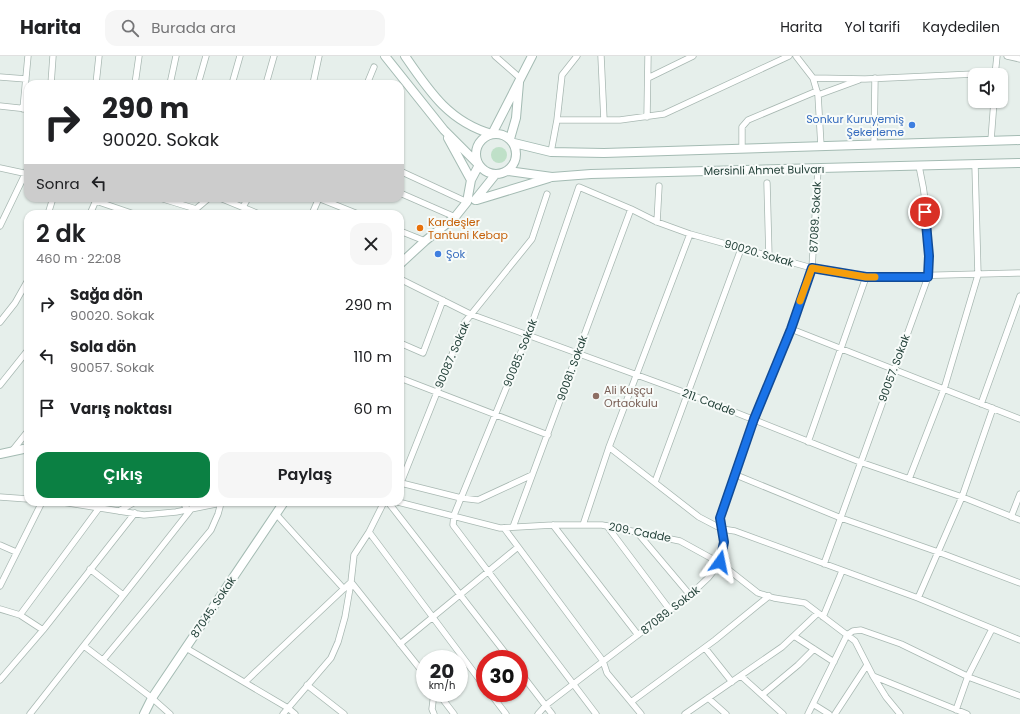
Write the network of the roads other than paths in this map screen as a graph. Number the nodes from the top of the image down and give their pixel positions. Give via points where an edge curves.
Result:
1 (28, 56) edge
2 (53, 56) edge
3 (99, 56) edge
4 (139, 56) edge
5 (176, 56) edge
6 (206, 56) edge
7 (240, 56) edge
8 (274, 56) edge
9 (319, 56) edge
10 (385, 56) edge
11 (405, 56) edge
12 (495, 56) edge
13 (532, 56) edge
14 (577, 56) edge
15 (601, 56) edge
16 (648, 56) edge
17 (693, 56) edge
18 (789, 56) edge
19 (796, 56) edge
20 (997, 56) edge
21 (1007, 56) edge
22 (1020, 59) edge
23 (374, 67) dead end
24 (996, 68) edge
25 (968, 75) edge
26 (0, 77) edge
27 (520, 78) junction
28 (648, 78) junction
29 (813, 78) junction
30 (865, 78) junction
31 (875, 78) junction
32 (26, 79) joint
33 (51, 80) edge
34 (96, 80) edge
35 (136, 80) edge
36 (171, 80) edge
37 (199, 80) edge
38 (233, 80) edge
39 (267, 80) edge
40 (313, 80) edge
41 (369, 80) edge
42 (818, 93) junction
43 (0, 106) edge
44 (994, 108) edge
45 (24, 109) edge
46 (647, 117) junction
47 (557, 120) junction
48 (604, 120) junction
49 (444, 130) junction
50 (492, 134) junction
51 (992, 140) junction
52 (1020, 140) edge
53 (512, 141) junction
54 (874, 144) junction
55 (822, 146) junction
56 (742, 149) junction
57 (550, 152) junction
58 (1020, 163) edge
59 (479, 164) junction
60 (975, 164) junction
61 (919, 166) junction
62 (0, 168) edge
63 (818, 169) junction
64 (508, 171) junction
65 (24, 172) edge
66 (404, 173) edge
67 (495, 175) junction
68 (552, 177) junction
69 (24, 178) edge
70 (471, 180) junction
71 (767, 182) dead end
72 (659, 186) dead end
73 (579, 187) joint
74 (547, 194) dead end
75 (404, 195) edge
76 (477, 200) junction
77 (104, 202) edge
78 (173, 202) edge
79 (204, 202) edge
80 (230, 202) edge
81 (246, 202) edge
82 (329, 202) edge
83 (467, 202) junction
84 (243, 207) junction
85 (631, 209) junction
86 (124, 210) edge
87 (250, 210) edge
88 (348, 210) edge
89 (455, 217) junction
90 (657, 222) junction
91 (0, 226) edge
92 (404, 233) edge
93 (690, 234) junction
94 (425, 241) junction
95 (741, 249) junction
96 (769, 257) junction
97 (404, 260) edge
98 (812, 268) junction
99 (1020, 273) edge
100 (978, 275) junction
101 (866, 277) junction
102 (928, 277) junction
103 (404, 281) edge
104 (24, 287) edge
105 (1020, 296) edge
106 (443, 300) junction
107 (470, 314) junction
108 (0, 322) edge
109 (791, 329) junction
110 (528, 335) junction
111 (404, 345) edge
112 (842, 349) junction
113 (578, 353) junction
114 (24, 355) edge
115 (894, 369) junction
116 (637, 375) junction
117 (404, 380) edge
118 (0, 385) edge
119 (944, 389) junction
120 (436, 393) junction
121 (689, 394) junction
122 (981, 404) junction
123 (993, 408) junction
124 (495, 415) junction
125 (754, 419) junction
126 (1020, 419) edge
127 (548, 435) junction
128 (24, 437) edge
129 (808, 442) junction
130 (609, 447) junction
131 (24, 449) edge
132 (12, 451) junction
133 (0, 454) edge
134 (860, 462) junction
135 (404, 474) edge
136 (532, 475) junction
137 (736, 475) junction
138 (909, 479) junction
139 (655, 482) junction
140 (404, 485) edge
141 (1020, 494) edge
142 (0, 497) edge
143 (962, 497) junction
144 (461, 498) junction
145 (24, 499) edge
146 (404, 503) edge
147 (40, 506) edge
148 (88, 506) edge
149 (128, 506) edge
150 (187, 506) edge
151 (205, 506) edge
152 (222, 506) edge
153 (281, 506) edge
154 (382, 506) edge
155 (391, 506) edge
156 (99, 508) junction
157 (190, 509) junction
158 (118, 511) junction
159 (135, 514) junction
160 (276, 514) junction
161 (454, 515) junction
162 (1011, 517) junction
163 (841, 518) junction
164 (1020, 520) edge
165 (553, 524) junction
166 (583, 525) junction
167 (607, 526) junction
168 (513, 527) junction
169 (504, 528) junction
170 (722, 529) junction
171 (636, 531) junction
172 (369, 532) junction
173 (0, 545) edge
174 (518, 547) junction
175 (16, 552) junction
176 (938, 552) junction
177 (720, 562) junction
178 (824, 564) junction
179 (90, 569) junction
180 (488, 571) junction
181 (842, 571) junction
182 (351, 582) junction
183 (1020, 583) edge
184 (0, 586) edge
185 (344, 589) junction
186 (460, 594) junction
187 (124, 595) junction
188 (690, 595) junction
189 (769, 596) junction
190 (918, 598) junction
191 (0, 609) edge
192 (670, 610) junction
193 (818, 613) junction
194 (20, 615) junction
195 (432, 617) junction
196 (823, 617) junction
197 (992, 629) junction
198 (43, 630) junction
199 (638, 635) junction
200 (794, 636) junction
201 (847, 636) junction
202 (1020, 640) edge
203 (400, 644) junction
204 (84, 646) junction
205 (186, 648) junction
206 (705, 648) junction
207 (814, 649) junction
208 (503, 650) edge
209 (103, 660) junction
210 (603, 661) junction
211 (834, 662) junction
212 (416, 664) edge
213 (867, 665) junction
214 (476, 675) edge
215 (741, 676) junction
216 (873, 676) junction
217 (968, 676) junction
218 (0, 680) edge
219 (245, 682) junction
220 (528, 682) edge
221 (732, 682) junction
222 (574, 684) junction
223 (307, 685) junction
224 (762, 695) junction
225 (1020, 696) edge
226 (152, 698) junction
227 (708, 698) junction
228 (433, 702) edge
229 (445, 702) edge
230 (497, 702) edge
231 (631, 702) junction
232 (813, 704) junction
233 (546, 705) junction
234 (288, 708) junction
235 (956, 710) junction
236 (896, 712) edge
237 (30, 714) edge
238 (144, 714) edge
239 (170, 714) edge
240 (283, 714) edge
241 (295, 714) edge
242 (344, 714) edge
243 (434, 714) edge
244 (454, 714) edge
245 (506, 714) edge
246 (538, 714) edge
247 (552, 714) edge
248 (596, 714) edge
249 (641, 714) edge
250 (685, 714) edge
251 (726, 714) edge
252 (783, 714) edge
253 (808, 714) edge
254 (829, 714) edge
255 (835, 714) edge
256 (967, 714) edge

1 - 32 street
2 - 33 street
3 - 34 street
4 - 35 street
5 - 36 street
6 - 37 street
7 - 38 street
8 - 39 street
9 - 40 street
10 - 49 main road
11 - 50 main road via 429,91 447,110 468,126
12 - 27 street
13 - 27 main road
14 - 47 street via 562,75
15 - 48 street
16 - 28 street
17 - 28 street
18 - 46 street via 664,114
19 - 29 street
20 - 24 street
21 - 22 street
23 - 41 street
25 - 31 street
26 - 32 street
27 - 50 main road
27 - 53 main road
28 - 46 street
29 - 30 street
29 - 42 street
30 - 31 street
30 - 42 street
31 - 54 street
42 - 55 street
42 - 56 street via 748,120 742,128
43 - 45 street
44 - 51 street
46 - 48 street
47 - 48 street
47 - 57 street
49 - 59 main road
49 - 70 main road
50 - 53 main road
50 - 59 main road via 478,146 476,152
51 - 52 main road, Mersinli Ahmet Bulvarı
51 - 54 main road, Mersinli Ahmet Bulvarı
53 - 57 main road, Mersinli Ahmet Bulvarı
53 - 64 main road via 517,155
54 - 55 main road, Mersinli Ahmet Bulvarı
55 - 56 main road, Mersinli Ahmet Bulvarı
56 - 57 main road, Mersinli Ahmet Bulvarı
58 - 60 main road, Mersinli Ahmet Bulvarı
59 - 67 main road
59 - 70 main road
60 - 61 main road, Mersinli Ahmet Bulvarı
60 - 100 street
61 - 63 main road, Mersinli Ahmet Bulvarı
61 - 102 street, 90057. Sokak via 923,182 929,256
62 - 65 street
63 - 68 main road, Mersinli Ahmet Bulvarı
63 - 98 street, 87089. Sokak
64 - 67 main road
64 - 68 main road, Mersinli Ahmet Bulvarı
66 - 83 street
67 - 76 main road
68 - 76 main road
69 - 91 street
70 - 83 main road
71 - 96 street
72 - 90 street
73 - 85 street, 90020. Sokak
73 - 110 street, 90085. Sokak
74 - 107 street, 90087. Sokak via 532,239
75 - 89 street
76 - 83 main road
77 - 86 street
78 - 79 street via 196,209
80 - 84 street
81 - 84 street
82 - 88 street
83 - 89 main road
84 - 87 street
85 - 90 street, 90020. Sokak
85 - 113 street, 90081. Sokak
89 - 94 main road
90 - 93 street, 90020. Sokak
92 - 94 street
93 - 95 street, 90020. Sokak
93 - 116 street
94 - 97 main road
95 - 96 street, 90020. Sokak
95 - 121 street
96 - 98 street, 90020. Sokak
98 - 101 street, 90020. Sokak
98 - 109 street, 87089. Sokak
99 - 100 street, 90020. Sokak
100 - 102 street, 90020. Sokak
100 - 119 street
101 - 102 street, 90020. Sokak
101 - 112 street
102 - 115 street, 90057. Sokak
103 - 106 street, 211. Cadde
104 - 108 street via 15,304
105 - 122 street
106 - 107 street, 211. Cadde
106 - 111 street via 423,354
107 - 110 street, 211. Cadde
107 - 120 street, 90087. Sokak
109 - 112 street
109 - 125 street, 87089. Sokak
110 - 113 street, 211. Cadde
110 - 124 street, 90085. Sokak
112 - 115 street
112 - 129 street
113 - 116 street, 211. Cadde
113 - 127 street, 90081. Sokak
114 - 118 street
115 - 119 street
115 - 134 street, 90057. Sokak
116 - 121 street, 211. Cadde
116 - 130 street
117 - 120 street
119 - 122 street
119 - 138 street
120 - 124 street
120 - 135 street, 90087. Sokak
121 - 125 street, 211. Cadde
121 - 139 street
122 - 123 street
123 - 126 street
123 - 143 street
124 - 127 street
124 - 144 street, 90085. Sokak
125 - 129 street, 211. Cadde
125 - 137 street, 87089. Sokak
127 - 136 street, 90081. Sokak
128 - 132 street
129 - 134 street, 211. Cadde
130 - 139 street
130 - 166 street
131 - 132 main road
132 - 133 main road
134 - 138 street, 211. Cadde
134 - 163 street, 90057. Sokak
136 - 144 street via 478,500
136 - 168 street, 90081. Sokak
137 - 163 street
137 - 170 street, 87089. Sokak via 720,518
138 - 143 street, 211. Cadde
139 - 170 street via 699,517
140 - 144 street
141 - 162 street
142 - 145 street
143 - 162 street, 211. Cadde
143 - 176 street
144 - 161 street, 90085. Sokak
146 - 161 street, 209. Cadde
147 - 175 street
148 - 156 street
149 - 158 street
150 - 157 street
151 - 157 street
152 - 209 street via 211,530
153 - 160 main road, 87045. Sokak
154 - 172 street
155 - 186 street
156 - 158 street
156 - 194 street
157 - 159 street
157 - 187 street
158 - 159 street
159 - 179 street
160 - 185 street
160 - 205 main road, 87045. Sokak
161 - 169 street, 209. Cadde
161 - 180 street via 454,525
162 - 164 street, 211. Cadde
163 - 176 street
163 - 178 street, 90057. Sokak
165 - 166 street, 209. Cadde
165 - 168 street, 209. Cadde
165 - 199 street
166 - 167 street, 209. Cadde
167 - 171 street, 209. Cadde
167 - 192 street
168 - 169 street, 209. Cadde
169 - 174 street
170 - 177 street, 87089. Sokak via 724,542
170 - 178 street via 735,531
171 - 177 street, 209. Cadde via 680,541
171 - 188 street
172 - 182 street via 354,555
172 - 195 street
173 - 175 street
174 - 180 street
174 - 210 street
175 - 184 street
176 - 183 street
176 - 190 street
177 - 188 street, 87089. Sokak
177 - 189 street, 209. Cadde via 758,593
178 - 181 street
179 - 187 street
179 - 198 street
180 - 186 street
180 - 222 street
181 - 190 street
181 - 196 street
182 - 185 street
182 - 203 street
182 - 223 street via 338,642 331,658
185 - 219 street
186 - 195 street
186 - 208 street
187 - 204 street
188 - 192 street, 87089. Sokak
189 - 193 street, 209. Cadde via 805,603
189 - 206 street
190 - 197 street
191 - 194 street
192 - 199 street, 87089. Sokak
193 - 196 street, 209. Cadde
193 - 200 street
194 - 198 street
195 - 203 street
195 - 214 street
196 - 201 street, 209. Cadde
197 - 202 street
197 - 217 street
198 - 218 street
199 - 210 street, 87089. Sokak
200 - 207 street
200 - 215 street
201 - 211 street
201 - 213 street, 209. Cadde via 855,641
201 - 217 street via 853,631 861,630 900,644
203 - 212 street
204 - 209 street
204 - 237 street
205 - 219 street
205 - 226 main road, 87045. Sokak
206 - 221 street
206 - 231 street
207 - 211 street
207 - 224 street
209 - 226 street
210 - 222 street, 87089. Sokak
210 - 231 street via 607,673
211 - 232 street
213 - 216 street
213 - 255 street
215 - 221 street
215 - 224 street
216 - 235 street
216 - 236 street
217 - 225 street
217 - 235 street
219 - 234 street
220 - 233 street
221 - 227 street
222 - 233 street, 87089. Sokak
222 - 248 street
223 - 234 street
223 - 242 street
224 - 252 street
226 - 238 main road, 87045. Sokak
226 - 239 street
227 - 250 street
227 - 251 street
228 - 243 street
229 - 244 street
230 - 245 street
231 - 249 street
232 - 253 street
232 - 254 street
233 - 246 street, 87089. Sokak
233 - 247 street
234 - 240 street
234 - 241 street
235 - 256 street

